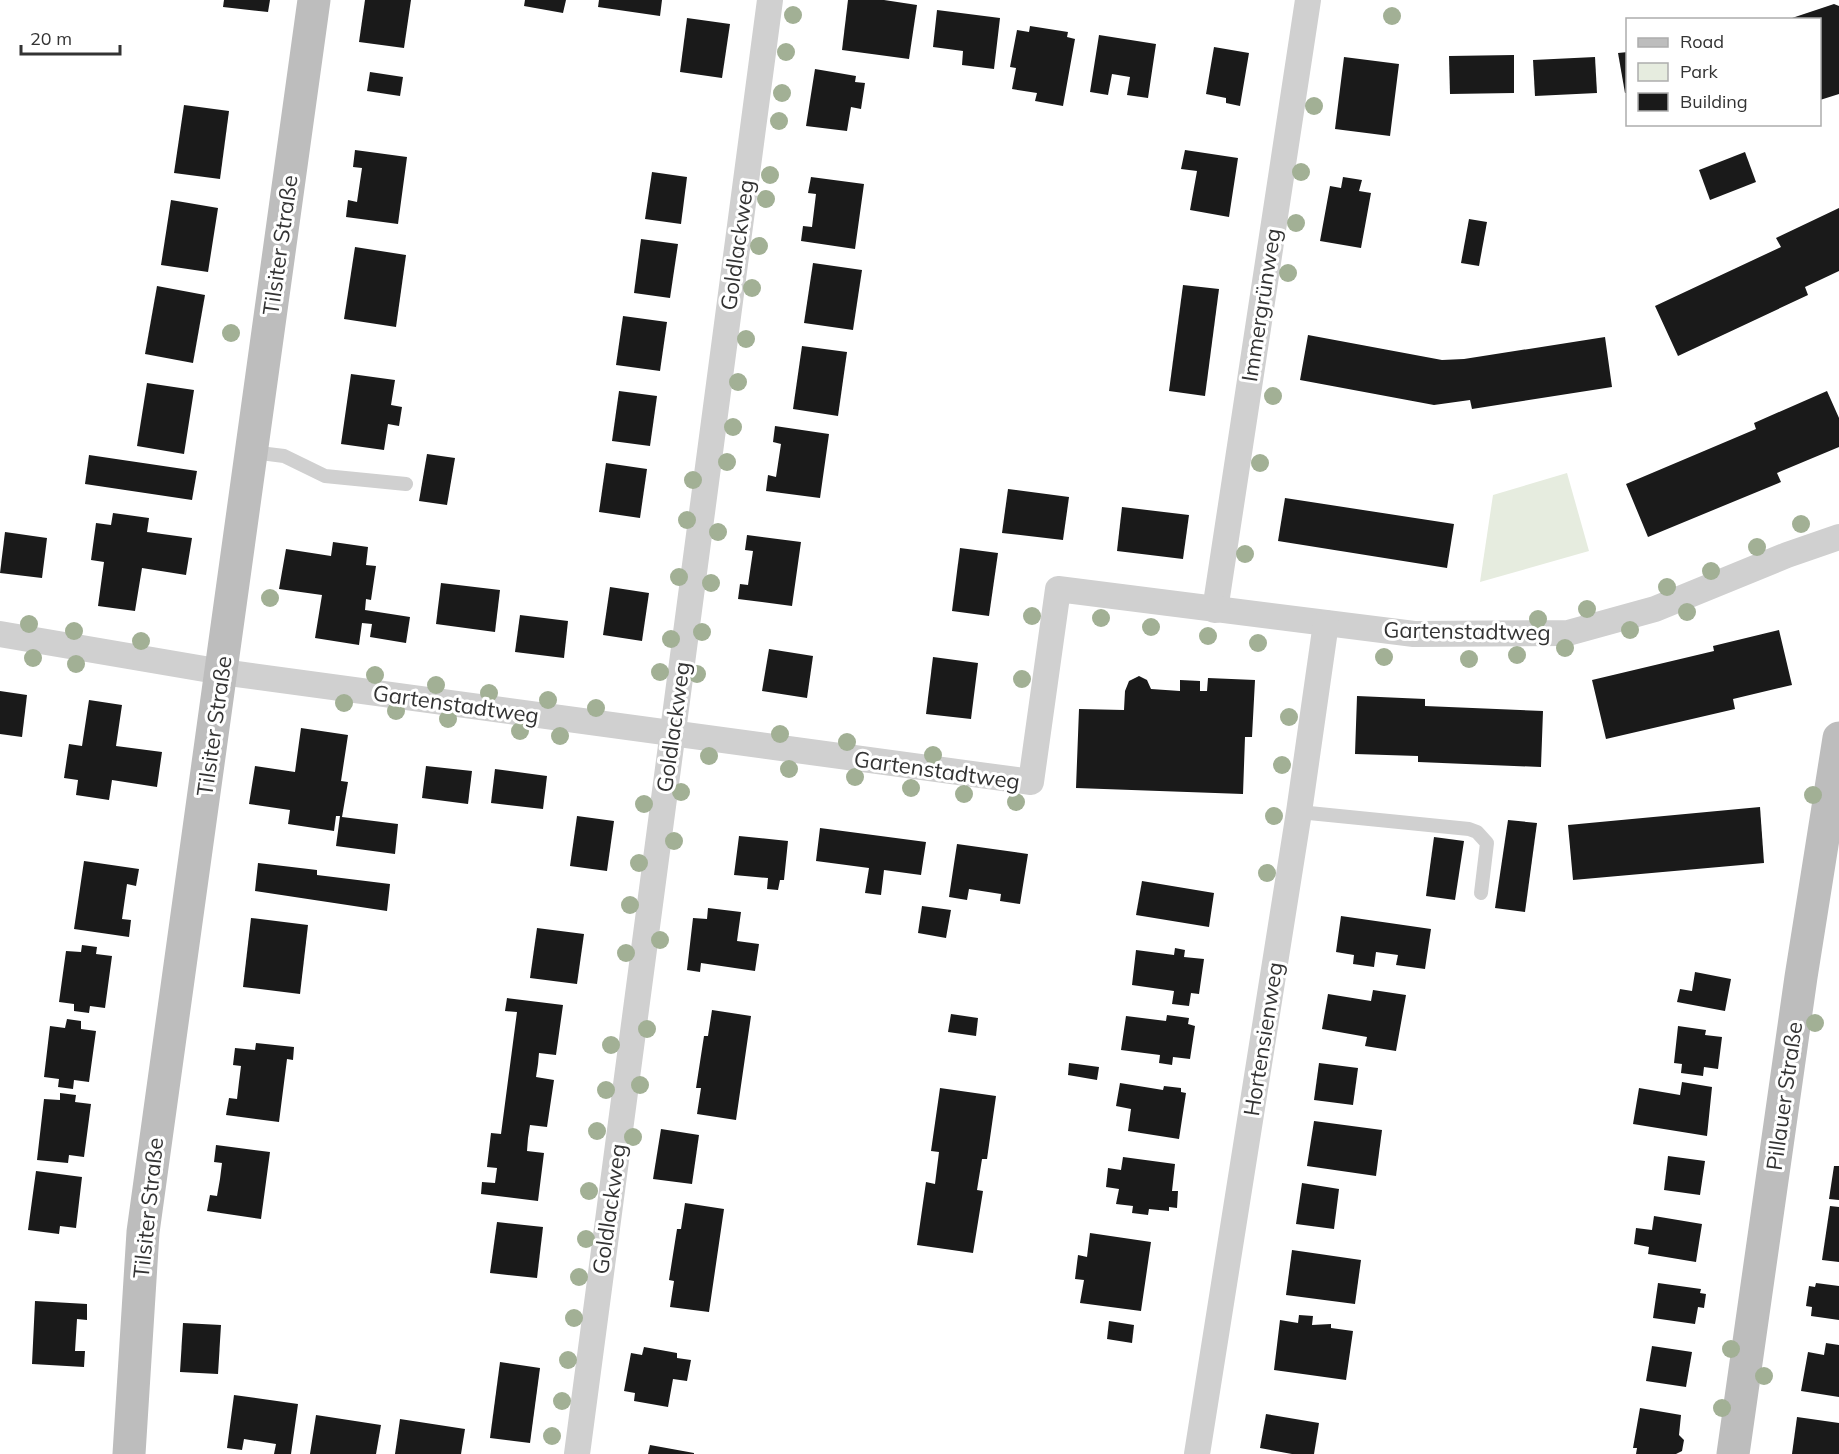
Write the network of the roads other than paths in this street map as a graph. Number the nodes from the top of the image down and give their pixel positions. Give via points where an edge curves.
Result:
1 (314, 0) edge
2 (770, 0) edge
3 (1308, 0) edge
4 (252, 452) junction
5 (405, 484) dead end
6 (1839, 537) edge
7 (1215, 610) junction
8 (1326, 623) junction
9 (0, 634) edge
10 (222, 672) junction
11 (672, 734) junction
12 (1839, 738) edge
13 (1299, 812) junction
14 (1481, 893) dead end
15 (129, 1454) edge
16 (577, 1454) edge
17 (1197, 1454) edge
18 (1733, 1454) edge

1 - 4 street, Tilsiter Straße
2 - 11 street, Goldlackweg
3 - 7 street, Immergrünweg
4 - 5 lane via 284,456 324,476
4 - 10 street, Tilsiter Straße
6 - 8 street, Gartenstadtweg via 1655,609 1568,633 1414,634
7 - 8 street, Gartenstadtweg
7 - 11 street, Gartenstadtweg via 1058,589 1032,782
8 - 13 street, Hortensienweg
9 - 10 street, Gartenstadtweg
10 - 11 street, Gartenstadtweg
10 - 15 street, Tilsiter Straße via 142,1232
11 - 16 street, Goldlackweg
12 - 18 street, Pillauer Straße
13 - 14 lane via 1477,832 1487,843
13 - 17 street, Hortensienweg

